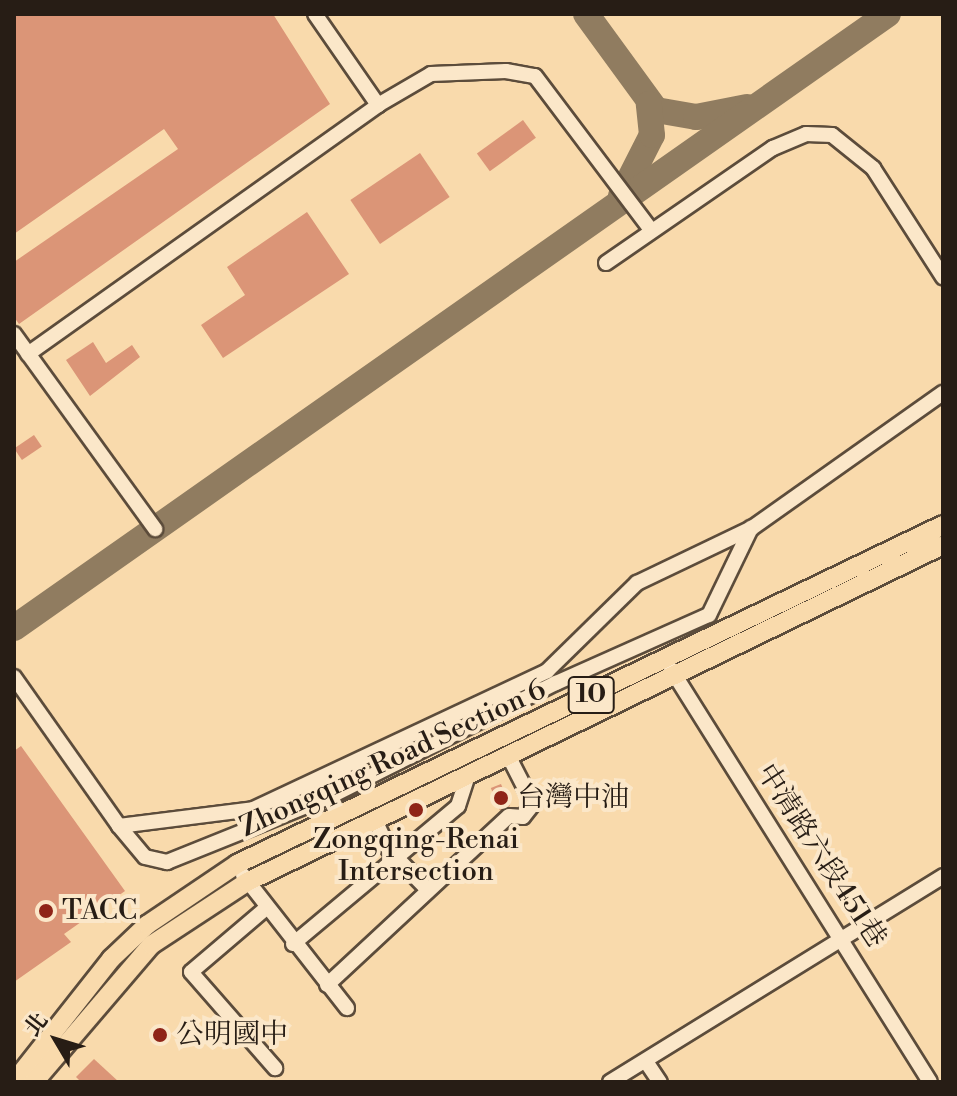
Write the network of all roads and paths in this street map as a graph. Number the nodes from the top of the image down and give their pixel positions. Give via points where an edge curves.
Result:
1 (315, 14) edge
2 (378, 105) junction
3 (651, 230) junction
4 (606, 263) dead end
5 (943, 277) edge
6 (14, 334) edge
7 (28, 354) junction
8 (943, 393) edge
9 (943, 525) edge
10 (752, 528) junction
11 (155, 529) dead end
12 (943, 545) edge
13 (667, 658) junction
14 (675, 676) junction
15 (14, 677) edge
16 (509, 757) junction
17 (468, 775) junction
18 (375, 820) junction
19 (119, 826) junction
20 (395, 856) junction
21 (237, 864) junction
22 (943, 876) edge
23 (247, 882) junction
24 (428, 890) junction
25 (265, 909) junction
26 (844, 940) junction
27 (293, 944) junction
28 (327, 985) junction
29 (347, 1008) dead end
30 (647, 1063) junction
31 (275, 1068) dead end
32 (928, 1081) edge
33 (14, 1082) edge
34 (34, 1082) edge
35 (610, 1082) edge
36 (660, 1082) edge

1 - 2 street
2 - 3 street via 431,74 506,71 535,76
2 - 7 street
3 - 4 street
3 - 5 street via 773,148 806,134 832,135 854,148
6 - 7 street
7 - 11 street
8 - 10 street
9 - 13 main road, Zhongqing Road Section 6 / 10
10 - 19 street via 637,583 547,671 279,800 253,809
10 - 19 street via 709,615 556,683 329,797 167,862 145,857
12 - 14 main road, Zhongqing Road Section 6 / 10
13 - 14 street, 中清路六段451巷
13 - 21 main road, Zhongqing Road Section 6 / 10
14 - 16 main road, Zhongqing Road Section 6 / 10
14 - 26 street, 中清路六段451巷
15 - 19 street
16 - 17 main road, Zhongqing Road Section 6 / 10
16 - 24 street via 533,804 523,817 509,816
17 - 18 main road, Zhongqing Road Section 6 / 10
17 - 20 street via 458,806
18 - 20 street
18 - 23 main road, Zhongqing Road Section 6 / 10
20 - 24 street
20 - 27 street
21 - 23 street
21 - 33 main road, Zhongqing Road Section 6 / 10 via 147,925 111,959
22 - 26 street
23 - 25 street
23 - 34 main road, Zhongqing Road Section 6 / 10 via 151,945
24 - 28 street
25 - 27 street
25 - 31 street via 191,972
26 - 30 street
26 - 32 street, 中清路六段451巷
27 - 28 street
28 - 29 street
30 - 35 street
30 - 36 street

